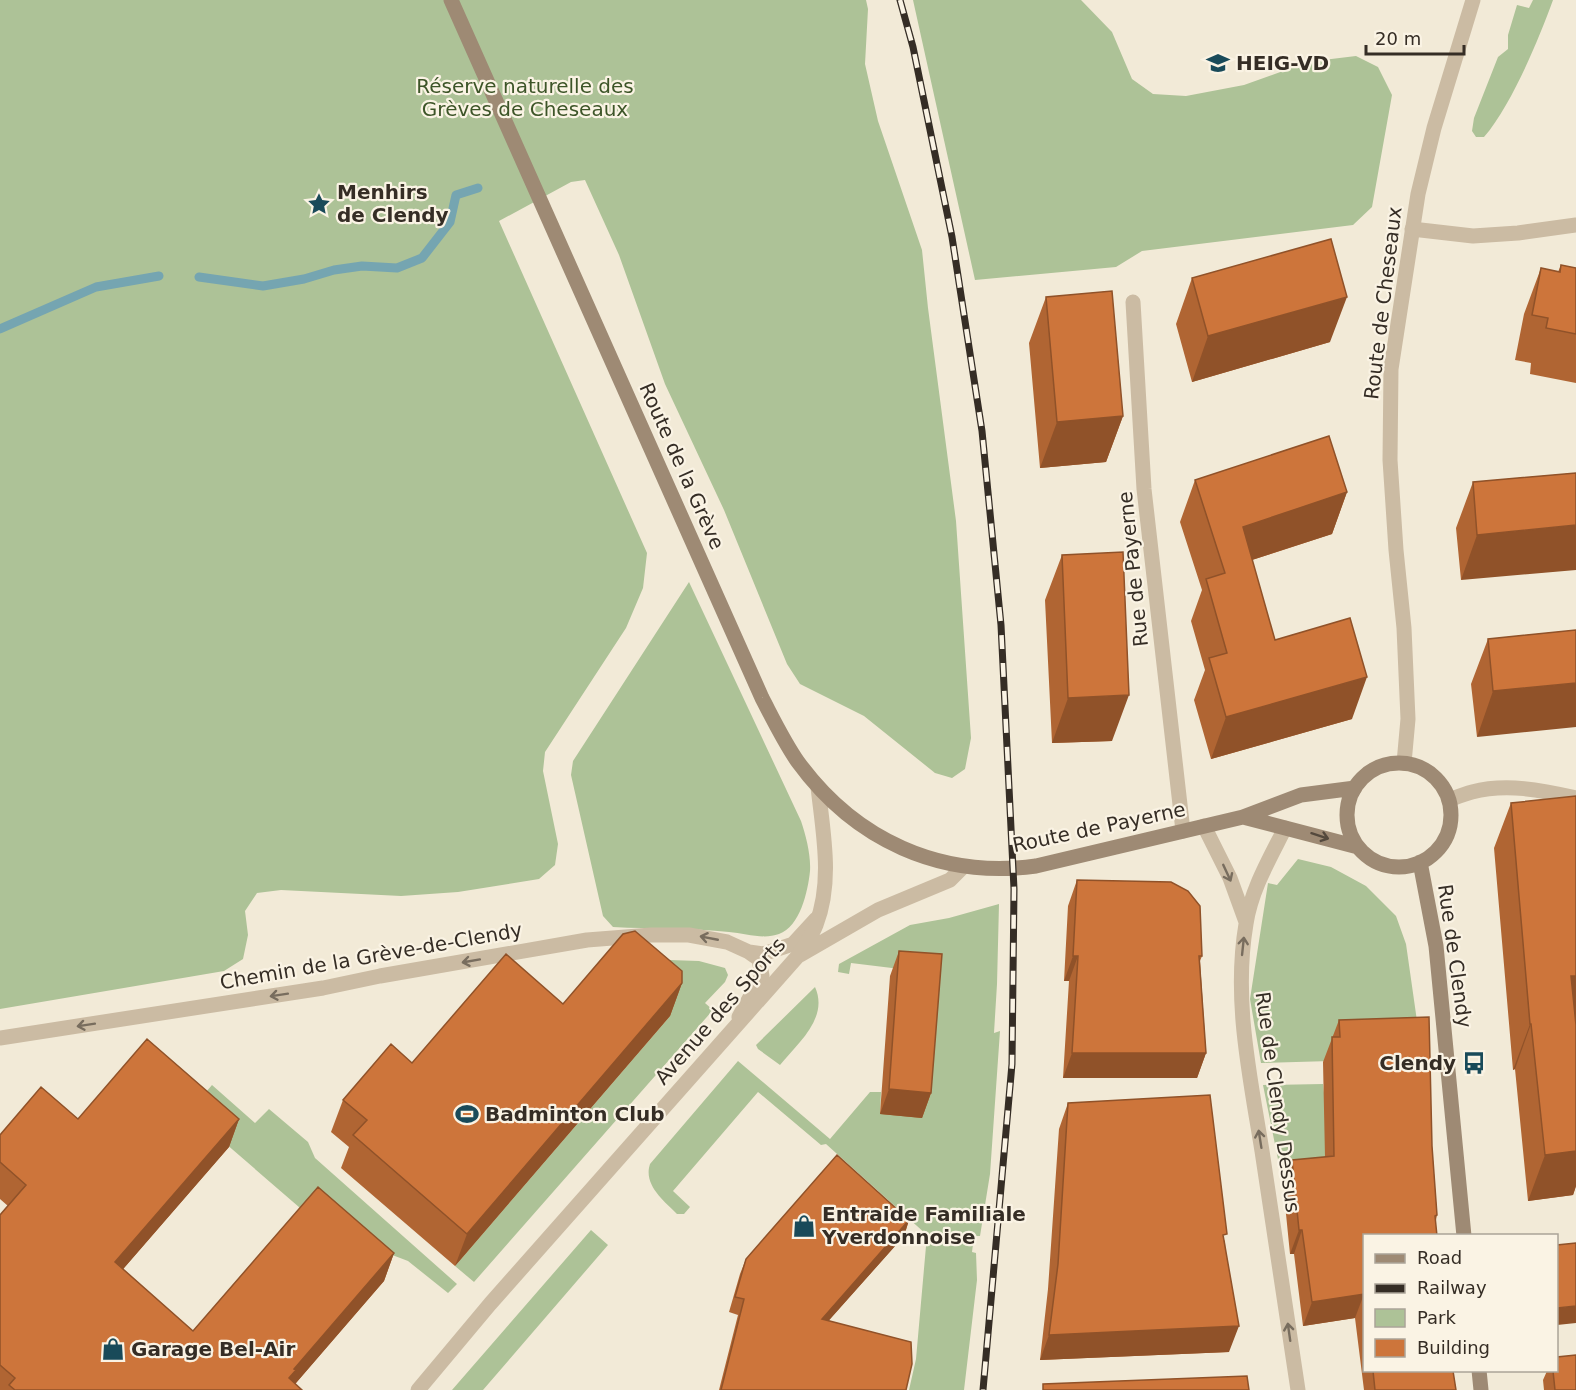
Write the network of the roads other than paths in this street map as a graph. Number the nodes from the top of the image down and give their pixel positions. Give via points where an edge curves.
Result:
1 (452, 0) edge
2 (1473, 0) edge
3 (1576, 225) edge
4 (1412, 229) junction
5 (1133, 302) dead end
6 (1404, 763) junction
7 (819, 787) junction
8 (1354, 788) junction
9 (1576, 798) edge
10 (1449, 800) junction
11 (1243, 817) junction
12 (1204, 826) junction
13 (1286, 828) junction
14 (1183, 831) junction
15 (1358, 847) junction
16 (1420, 862) junction
17 (963, 867) junction
18 (818, 917) junction
19 (1246, 922) junction
20 (749, 951) junction
21 (797, 957) junction
22 (728, 1037) junction
23 (0, 1038) edge
24 (1464, 1234) edge
25 (1479, 1372) edge
26 (418, 1390) edge
27 (1298, 1390) edge
28 (1481, 1390) edge

1 - 7 main road, Route de la Grève via 762,698 797,761
2 - 4 street, Route de Cheseaux via 1434,128
3 - 4 street via 1473,236
4 - 6 street, Route de Cheseaux via 1391,369 1389,419 1408,707
5 - 14 street, Rue de Payerne via 1144,489
6 - 8 main road via 1384,765 1367,774
6 - 10 main road via 1432,774
7 - 17 main road, Route de la Grève via 863,826 889,842 919,856
7 - 18 street, Avenue des Sports via 826,869
8 - 11 main road, Route de Payerne via 1301,795
8 - 15 main road via 1348,818
9 - 10 street via 1516,788 1470,792
10 - 16 main road via 1451,815 1443,843
11 - 12 main road, Route de Payerne
11 - 13 main road, Route de Payerne
12 - 14 main road, Route de Payerne
12 -> 19 street
13 -> 15 main road, Route de Payerne
13 - 19 street, Rue de Clendy Dessus via 1261,876
14 - 17 main road, Route de Payerne via 1036,866
15 - 16 main road via 1386,865 1404,867
16 - 24 main road, Rue de Clendy via 1436,946
17 - 21 street via 950,880 878,910
18 - 20 street, Chemin de la Grève-de-Clendy via 793,944 763,954
18 - 21 street, Avenue des Sports
27 -> 19 street, Rue de Clendy Dessus via 1241,1006
20 - 22 street via 759,959 762,976
20 -> 23 street, Chemin de la Grève-de-Clendy via 690,935 587,940 323,988
21 - 22 street, Avenue des Sports
22 - 26 street, Avenue des Sports
25 - 28 main road

